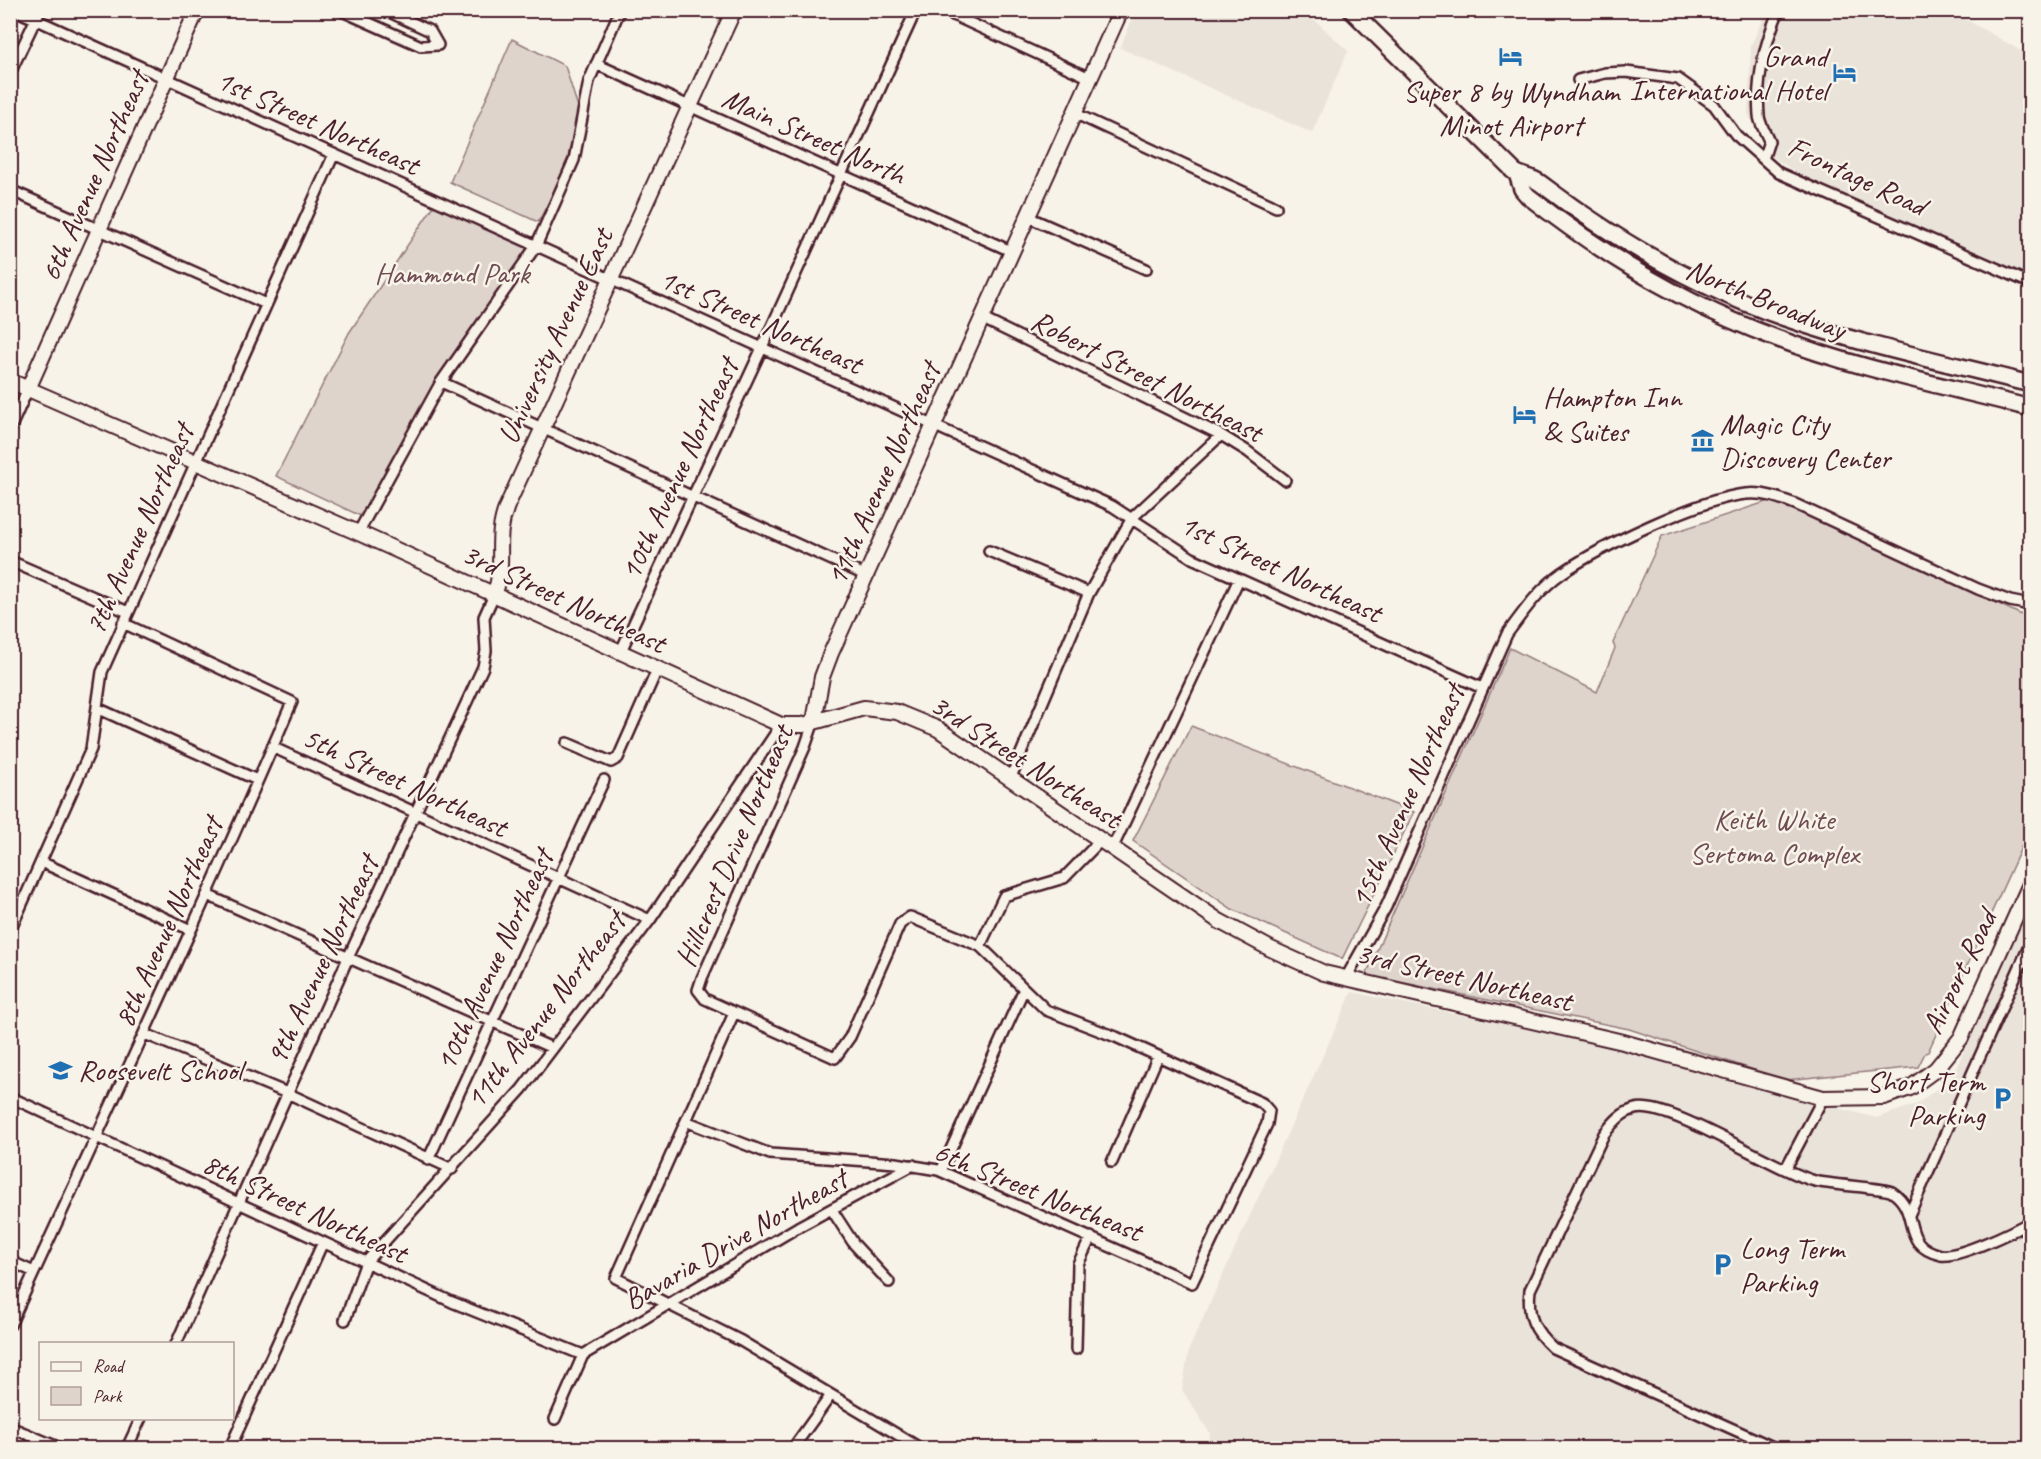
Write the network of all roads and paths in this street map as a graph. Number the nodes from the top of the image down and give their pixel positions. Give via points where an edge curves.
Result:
1 (15, 10) edge
2 (197, 10) edge
3 (340, 10) edge
4 (386, 10) edge
5 (620, 10) edge
6 (734, 10) edge
7 (916, 10) edge
8 (942, 10) edge
9 (1121, 10) edge
10 (1351, 10) edge
11 (1779, 10) edge
12 (37, 15) edge
13 (596, 64) junction
14 (10, 73) edge
15 (1090, 78) junction
16 (165, 80) junction
17 (1578, 80) dead end
18 (690, 106) junction
19 (1074, 113) junction
20 (334, 154) junction
21 (1764, 156) junction
22 (841, 173) junction
23 (1517, 174) junction
24 (10, 190) edge
25 (1276, 207) dead end
26 (1028, 217) junction
27 (100, 229) junction
28 (536, 246) junction
29 (1013, 252) junction
30 (1146, 269) dead end
31 (611, 280) junction
32 (2031, 283) edge
33 (266, 304) junction
34 (984, 319) junction
35 (762, 348) junction
36 (10, 381) edge
37 (441, 382) junction
38 (2031, 384) edge
39 (28, 389) junction
40 (2031, 408) edge
41 (935, 426) junction
42 (10, 429) edge
43 (542, 429) junction
44 (1221, 435) junction
45 (195, 462) junction
46 (1285, 480) dead end
47 (693, 497) junction
48 (1131, 518) junction
49 (358, 533) junction
50 (989, 551) dead end
51 (10, 561) edge
52 (867, 576) junction
53 (1239, 579) junction
54 (1089, 593) junction
55 (494, 594) junction
56 (2031, 605) edge
57 (128, 612) junction
58 (123, 623) junction
59 (620, 653) junction
60 (657, 670) junction
61 (1482, 688) junction
62 (97, 708) junction
63 (814, 721) junction
64 (781, 725) junction
65 (567, 743) dead end
66 (272, 747) junction
67 (1011, 777) junction
68 (258, 780) junction
69 (604, 780) dead end
70 (416, 813) junction
71 (1107, 845) junction
72 (40, 862) junction
73 (557, 878) junction
74 (2031, 884) edge
75 (207, 895) junction
76 (650, 920) junction
77 (191, 930) junction
78 (10, 931) edge
79 (2031, 944) edge
80 (980, 946) junction
81 (348, 958) junction
82 (1347, 976) junction
83 (1024, 989) junction
84 (734, 1013) junction
85 (491, 1021) junction
86 (145, 1034) junction
87 (552, 1048) junction
88 (1158, 1056) junction
89 (287, 1094) junction
90 (10, 1097) edge
91 (1823, 1098) junction
92 (688, 1122) junction
93 (95, 1137) junction
94 (428, 1160) junction
95 (1112, 1162) dead end
96 (913, 1166) junction
97 (1786, 1168) junction
98 (452, 1169) junction
99 (940, 1171) junction
100 (238, 1203) junction
101 (832, 1210) junction
102 (1909, 1215) junction
103 (2031, 1222) edge
104 (1091, 1237) junction
105 (323, 1242) junction
106 (10, 1261) edge
107 (366, 1262) junction
108 (34, 1272) junction
109 (889, 1282) dead end
110 (668, 1304) junction
111 (345, 1320) dead end
112 (10, 1324) edge
113 (177, 1342) edge
114 (1076, 1349) dead end
115 (582, 1355) junction
116 (831, 1395) junction
117 (555, 1419) dead end
118 (141, 1420) edge
119 (10, 1427) edge
120 (60, 1449) edge
121 (127, 1449) edge
122 (230, 1449) edge
123 (793, 1449) edge
124 (920, 1449) edge
125 (1775, 1449) edge

1 - 12 street, 1st Street Northeast
2 - 16 street, 6th Avenue Northeast
3 - 4 street via 421,46 438,45 430,31
5 - 13 street
6 - 18 street, University Avenue East
7 - 22 street, 10th Avenue Northeast
8 - 15 street
9 - 15 street, 11th Avenue Northeast
10 - 23 main road, North Broadway
11 - 21 street via 1762,63 1759,117 1769,141
12 - 14 street
12 - 16 street, 1st Street Northeast
13 - 18 street, Main Street North
13 - 28 street via 586,91 574,160
15 - 19 street, 11th Avenue Northeast
16 - 20 street, 1st Street Northeast
16 - 27 street, 6th Avenue Northeast
17 - 21 street, Frontage Road via 1626,72 1678,79 1707,99 1736,135
18 - 22 street, Main Street North
18 - 31 street, University Avenue East
19 - 25 street
19 - 26 street, 11th Avenue Northeast
20 - 28 street, 1st Street Northeast
20 - 33 street, 7th Avenue Northeast
21 - 32 street, Frontage Road via 1779,172
22 - 29 street, Main Street North
22 - 35 street, 10th Avenue Northeast
23 - 38 main road, North Broadway via 1537,180 1594,222 1656,260 1753,306 1837,335
23 - 40 main road, North Broadway via 1528,196 1586,239 1654,282 1743,325 1836,358
24 - 27 street
26 - 29 street, 11th Avenue Northeast
26 - 30 street
27 - 33 street
27 - 39 street, 6th Avenue Northeast
28 - 31 street, 1st Street Northeast
28 - 37 street
29 - 34 street, 11th Avenue Northeast
31 - 35 street, 1st Street Northeast
31 - 43 street, University Avenue East
33 - 45 street, 7th Avenue Northeast
34 - 41 street, 11th Avenue Northeast
34 - 44 street, Robert Street Northeast
35 - 41 street, 1st Street Northeast
35 - 47 street, 10th Avenue Northeast
36 - 39 street, 3rd Street Northeast
37 - 43 street
37 - 49 street
39 - 42 street, 6th Avenue Northeast
39 - 45 street, 3rd Street Northeast
41 - 48 street, 1st Street Northeast
41 - 52 street, 11th Avenue Northeast
43 - 47 street
43 - 55 street, University Avenue East via 501,520 501,571
44 - 46 street, Robert Street Northeast
44 - 48 street
45 - 49 street, 3rd Street Northeast
45 - 57 street, 7th Avenue Northeast
47 - 52 street
47 - 59 street, 10th Avenue Northeast
48 - 53 street, 1st Street Northeast via 1192,558
48 - 54 street
49 - 55 street, 3rd Street Northeast
50 - 54 street
51 - 57 street
52 - 63 street, 11th Avenue Northeast via 828,661
53 - 61 street, 1st Street Northeast
53 - 71 street
54 - 67 street
55 - 59 street, 3rd Street Northeast
55 - 70 street, 9th Avenue Northeast via 484,617 483,667
56 - 61 street, 15th Avenue Northeast via 1978,589 1795,504 1765,494 1725,497 1638,533 1562,573 1532,600 1507,634
57 - 58 street, 7th Avenue Northeast
58 - 62 street, 7th Avenue Northeast via 102,672
58 - 66 street, 8th Avenue Northeast via 292,702
59 - 60 street, 3rd Street Northeast
60 - 64 street, 3rd Street Northeast
60 - 65 street via 618,758 611,762
61 - 82 street, 15th Avenue Northeast via 1386,907
62 - 68 street
62 - 72 street, 7th Avenue Northeast via 91,749
63 - 64 street, 3rd Street Northeast
63 - 67 street, 3rd Street Northeast via 864,708 897,712 938,729
63 - 84 street, Hillcrest Drive Northeast via 698,990 705,999
64 - 76 street, 11th Avenue Northeast
66 - 68 street, 8th Avenue Northeast
66 - 70 street, 5th Street Northeast
67 - 71 street, 3rd Street Northeast
68 - 75 street, 8th Avenue Northeast
69 - 73 street, 10th Avenue Northeast
70 - 73 street, 5th Street Northeast
70 - 81 street, 9th Avenue Northeast
71 - 80 street via 1064,878 1004,896
71 - 82 street, 3rd Street Northeast via 1219,921 1270,949 1324,973
72 - 77 street
72 - 78 street, 7th Avenue Northeast
73 - 76 street, 5th Street Northeast
73 - 85 street, 10th Avenue Northeast
74 - 91 street, Airport Road via 1961,1038 1936,1069 1910,1088 1884,1097
75 - 77 street, 8th Avenue Northeast
75 - 81 street
76 - 87 street, 11th Avenue Northeast
77 - 86 street, 8th Avenue Northeast
79 - 102 street
80 - 83 street
80 - 84 street via 910,917 900,924 850,1037 835,1058
81 - 85 street
81 - 89 street, 9th Avenue Northeast
82 - 91 street, 3rd Street Northeast via 1623,1042
83 - 88 street via 1046,1010
83 - 99 street
84 - 92 street
85 - 87 street
85 - 94 street, 10th Avenue Northeast
86 - 89 street
86 - 93 street, 8th Avenue Northeast
87 - 98 street, 11th Avenue Northeast
88 - 95 street
88 - 104 street, 6th Street Northeast via 1262,1104 1269,1110 1267,1124 1192,1283
89 - 94 street
89 - 100 street, 9th Avenue Northeast
90 - 93 street, 8th Street Northeast
91 - 97 street
92 - 96 street, 6th Street Northeast via 770,1154
92 - 110 street via 616,1278
93 - 100 street, 8th Street Northeast
93 - 108 street, 8th Avenue Northeast
94 - 98 street
96 - 99 street, 6th Street Northeast
96 - 101 street, Bavaria Drive Northeast
97 - 102 street via 1814,1181 1889,1190 1907,1204
97 - 125 street via 1668,1113 1637,1108 1617,1117 1604,1134 1568,1206 1530,1290 1528,1307 1539,1335 1552,1348
98 - 107 street, 11th Avenue Northeast
99 - 104 street, 6th Street Northeast
100 - 105 street, 8th Street Northeast
100 - 113 street, 9th Avenue Northeast
101 - 109 street via 854,1244
101 - 110 street, Bavaria Drive Northeast
102 - 103 street via 1913,1237 1923,1247 1942,1255
104 - 114 street via 1078,1264
105 - 107 street, 8th Street Northeast
105 - 122 street
106 - 108 street
107 - 111 street, 11th Avenue Northeast
107 - 115 street, 8th Street Northeast
108 - 112 street, 8th Avenue Northeast
110 - 115 street, Bavaria Drive Northeast
110 - 116 street via 741,1341
115 - 117 street
116 - 123 street
116 - 124 street
118 - 121 street
119 - 120 street

